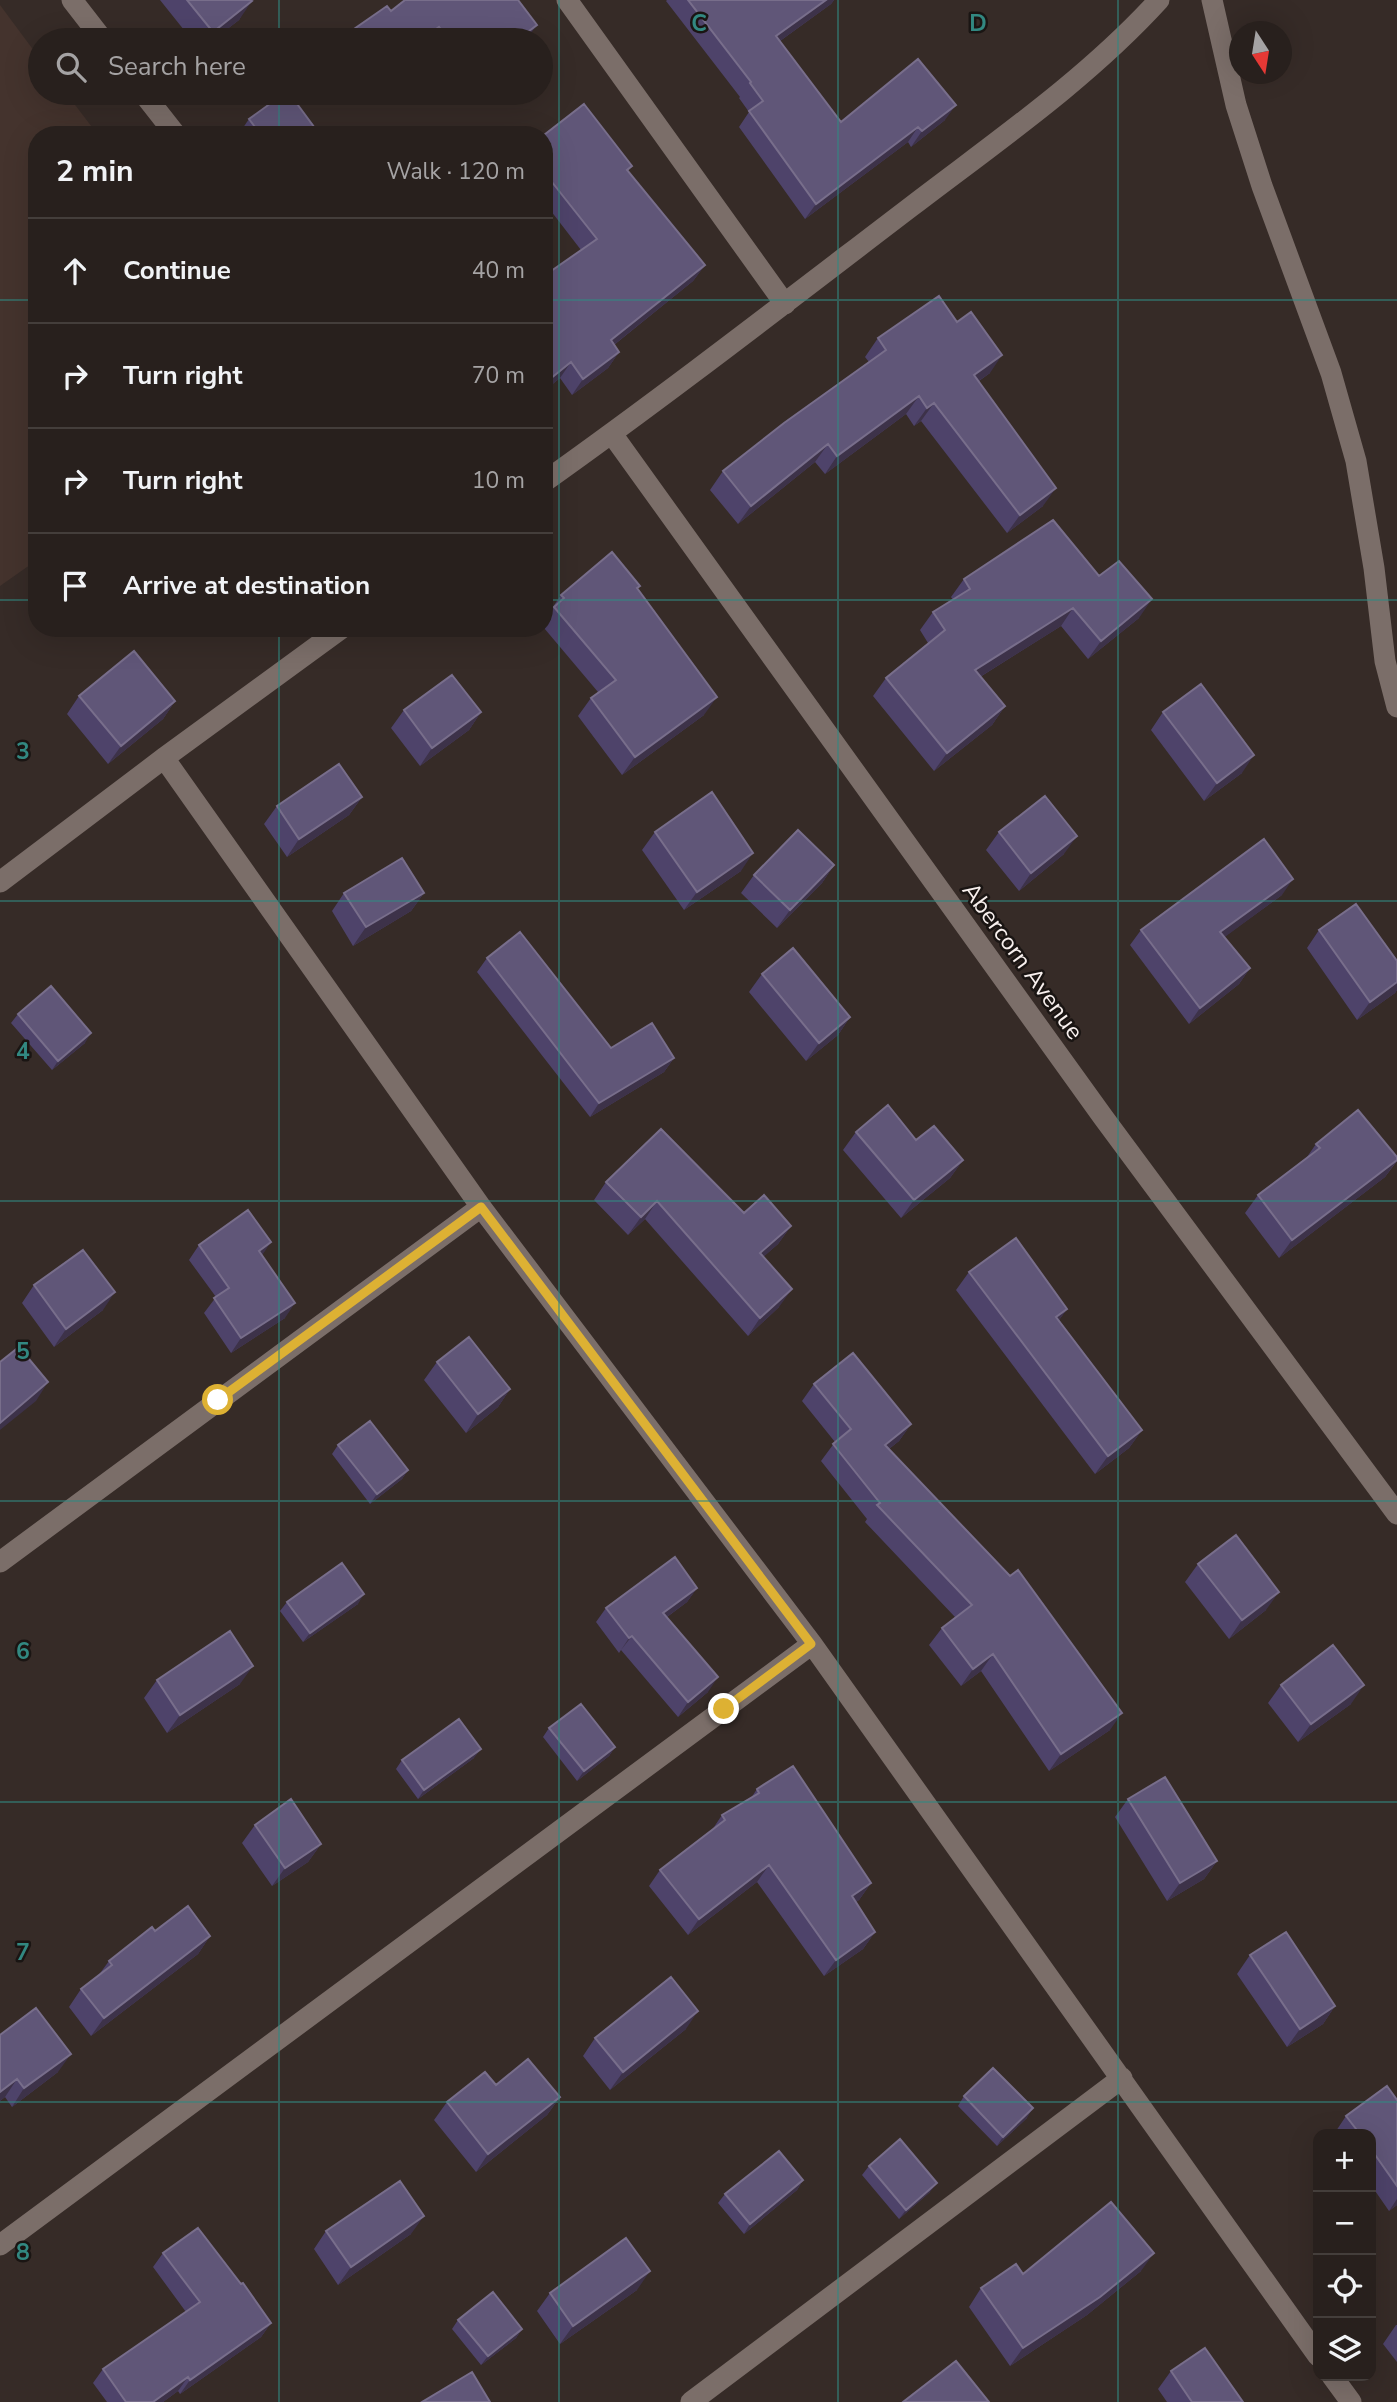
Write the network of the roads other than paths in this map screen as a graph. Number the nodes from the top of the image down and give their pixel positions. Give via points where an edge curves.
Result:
1 (72, 0) edge
2 (566, 0) edge
3 (1159, 0) edge
4 (1212, 0) edge
5 (94, 28) edge
6 (153, 105) edge
7 (169, 126) edge
8 (785, 304) junction
9 (612, 434) junction
10 (553, 476) edge
11 (330, 637) edge
12 (1397, 707) edge
13 (163, 758) junction
14 (0, 881) edge
15 (481, 1207) junction
16 (1397, 1514) edge
17 (0, 1562) edge
18 (811, 1644) junction
19 (1122, 2078) junction
20 (0, 2245) edge
21 (1313, 2349) edge
22 (1336, 2381) edge
23 (691, 2402) edge
24 (1351, 2402) edge

1 - 5 street
2 - 8 street
3 - 8 street via 1131,32 1057,95
4 - 12 street via 1236,105 1331,373 1356,461 1385,661
6 - 7 street
8 - 9 street
9 - 10 street
9 - 16 street, Abercorn Avenue via 1103,1117
11 - 13 street
13 - 14 street
13 - 15 street
15 - 17 street
15 - 18 street
18 - 19 street
18 - 20 street
19 - 21 street
19 - 23 street
22 - 24 street

